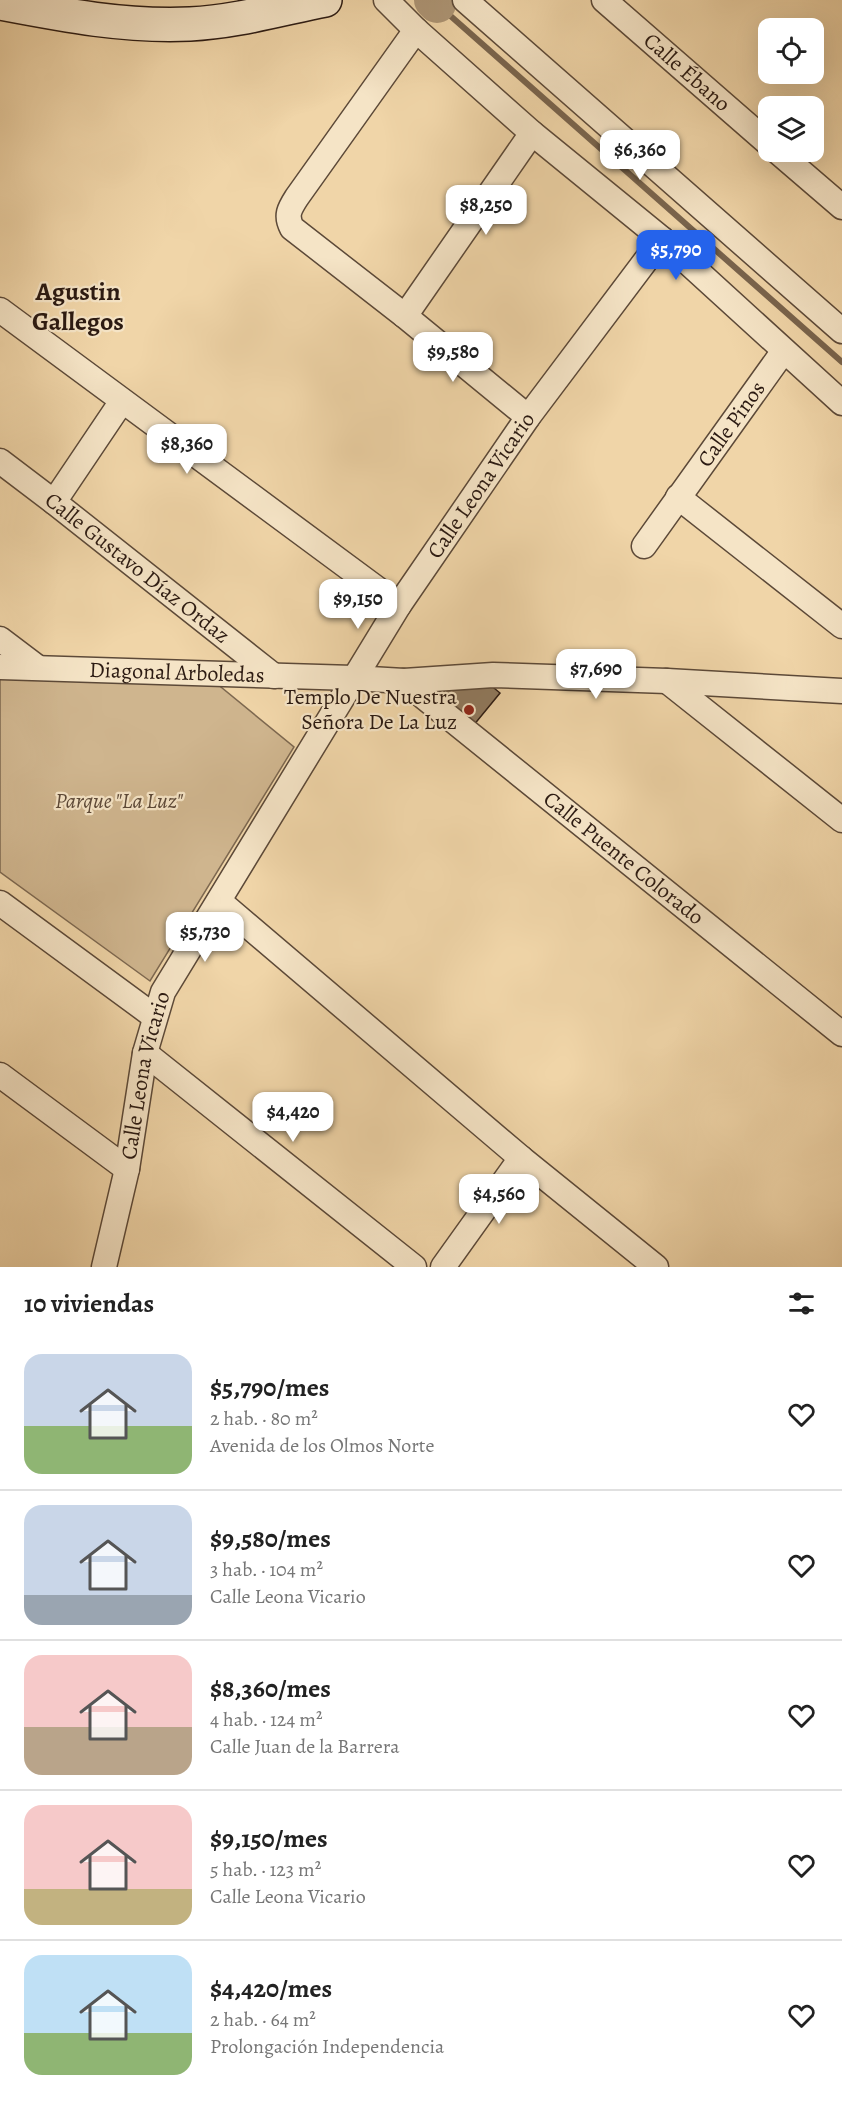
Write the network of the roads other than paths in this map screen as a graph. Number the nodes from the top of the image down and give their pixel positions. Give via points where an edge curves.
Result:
1 (324, 0) edge
2 (386, 0) edge
3 (465, 0) edge
4 (604, 0) edge
5 (0, 3) edge
6 (416, 30) junction
7 (532, 133) junction
8 (758, 134) edge
9 (790, 162) edge
10 (842, 207) edge
11 (662, 239) junction
12 (0, 310) edge
13 (405, 316) junction
14 (842, 331) edge
15 (783, 352) junction
16 (122, 401) junction
17 (842, 403) edge
18 (528, 417) junction
19 (0, 461) edge
20 (678, 496) junction
21 (54, 501) junction
22 (644, 546) dead end
23 (399, 605) junction
24 (842, 626) edge
25 (0, 639) edge
26 (0, 667) edge
27 (37, 667) junction
28 (274, 676) junction
29 (353, 678) junction
30 (404, 681) junction
31 (667, 681) junction
32 (842, 692) edge
33 (842, 820) edge
34 (219, 901) junction
35 (0, 903) edge
36 (155, 1017) junction
37 (842, 1034) edge
38 (146, 1053) junction
39 (0, 1075) edge
40 (521, 1158) junction
41 (127, 1169) junction
42 (104, 1267) edge
43 (414, 1267) edge
44 (443, 1267) edge
45 (657, 1267) edge

1 - 5 main road via 191,24 102,21
2 - 6 street
3 - 14 street
4 - 8 street, Calle Ébano
6 - 7 street
6 - 13 street via 287,215 292,228
7 - 11 street
7 - 13 street
9 - 10 street
11 - 15 street
11 - 18 street, Calle Leona Vicario
12 - 16 street
13 - 18 street
15 - 17 street
15 - 20 street, Calle Pinos
16 - 21 street
16 - 23 street
18 - 23 street, Calle Leona Vicario
19 - 21 street, Calle Gustavo Díaz Ordaz
20 - 22 street, Calle Pinos
20 - 24 street
21 - 28 street, Calle Gustavo Díaz Ordaz
23 - 29 street, Calle Leona Vicario
25 - 27 street
26 - 27 street, Diagonal Arboledas
27 - 28 street, Diagonal Arboledas
28 - 29 street, Diagonal Arboledas
29 - 30 street, Diagonal Arboledas
29 - 34 street, Calle Leona Vicario
30 - 31 street, Diagonal Arboledas via 493,675
30 - 37 street, Calle Puente Colorado
31 - 32 street, Diagonal Arboledas
31 - 33 street
34 - 36 street, Calle Leona Vicario via 164,992
34 - 40 street
35 - 36 street
36 - 38 street, Calle Leona Vicario
38 - 41 street, Calle Leona Vicario
38 - 43 street
39 - 41 street
40 - 44 street
40 - 45 street
41 - 42 street, Calle Leona Vicario

